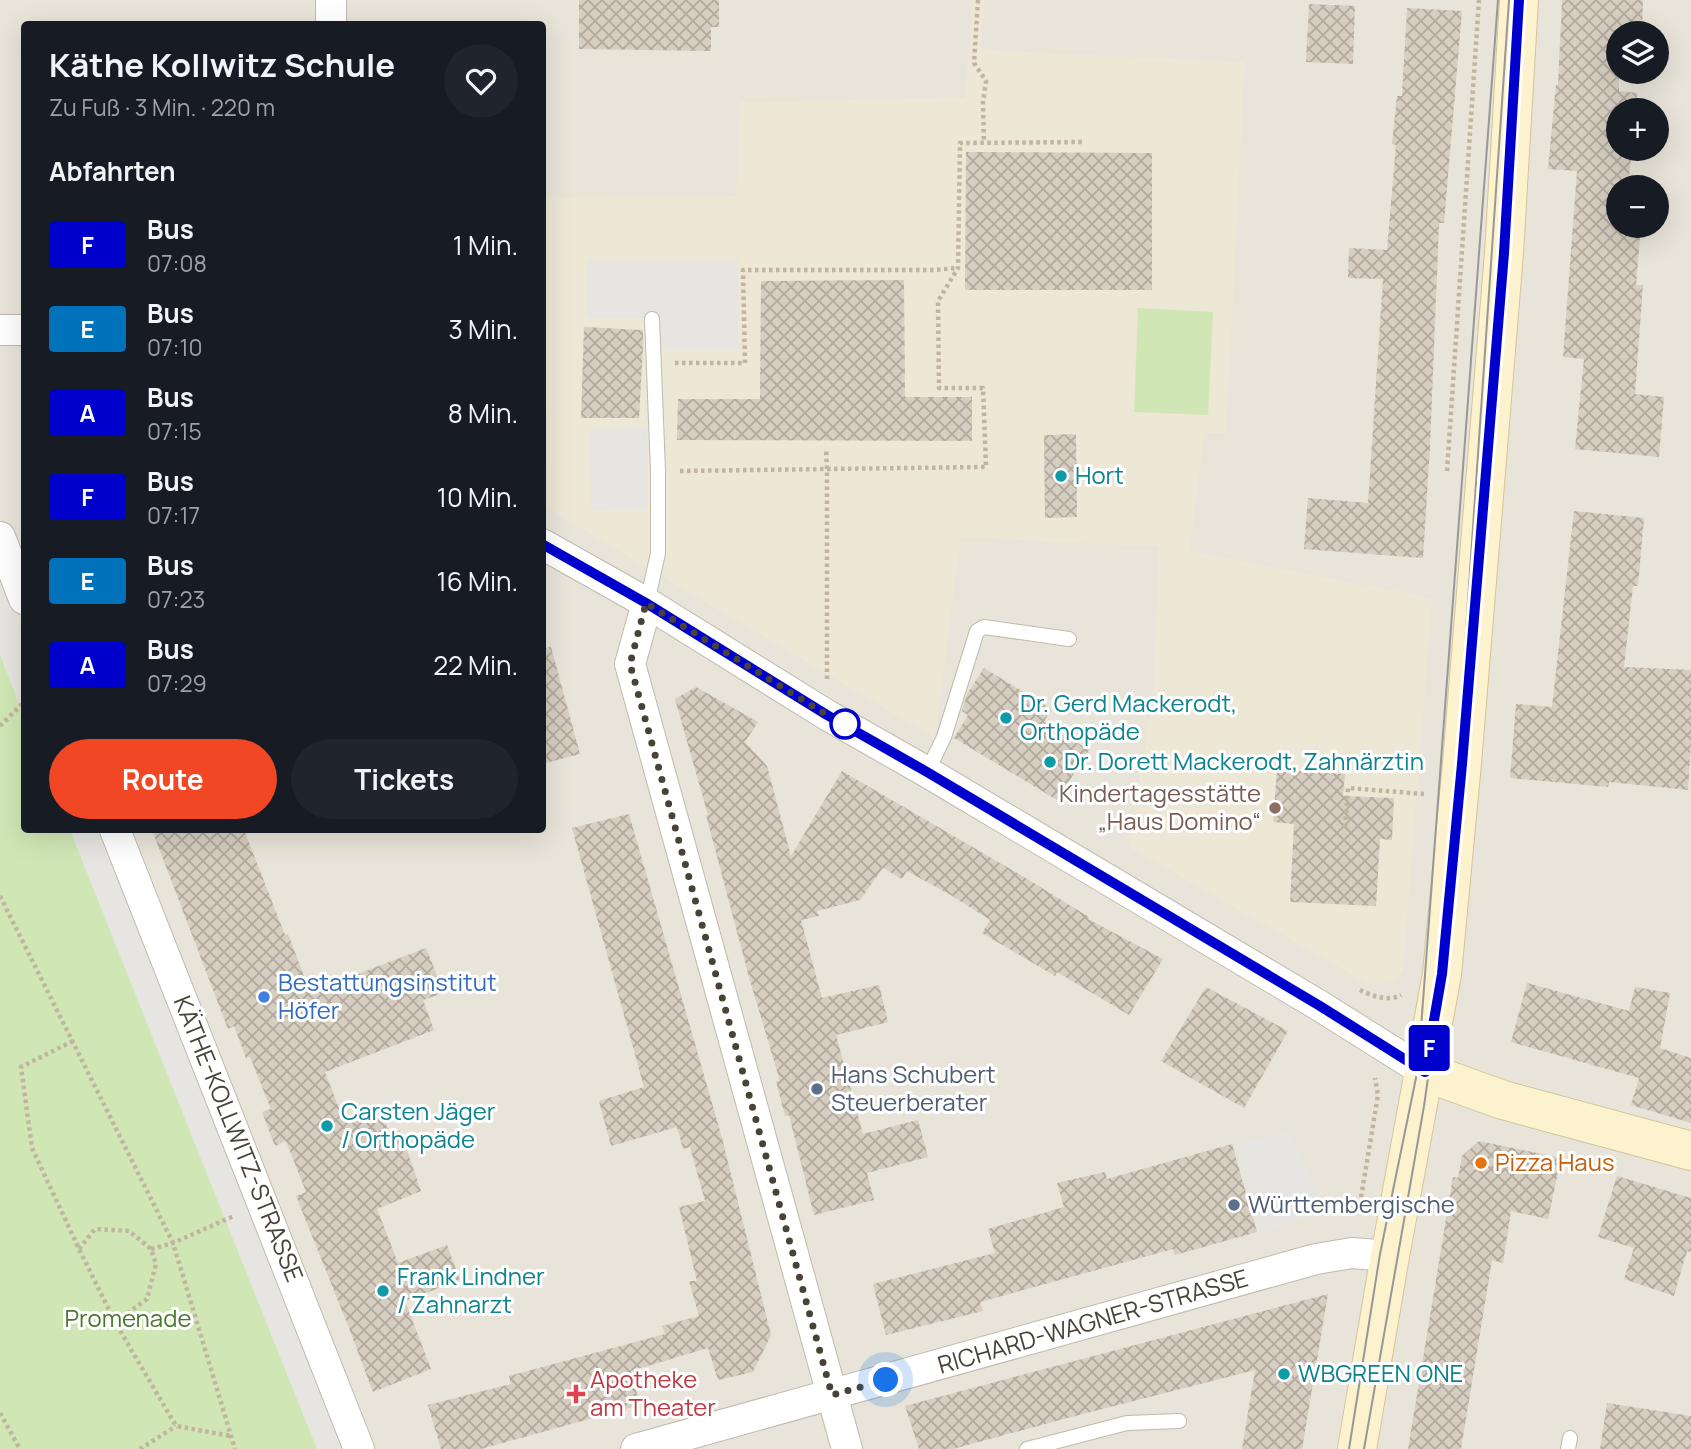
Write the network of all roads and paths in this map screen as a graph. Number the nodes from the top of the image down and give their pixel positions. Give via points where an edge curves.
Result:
1 (331, 0) edge
2 (978, 0) edge
3 (1479, 0) edge
4 (1519, 0) edge
5 (331, 21) edge
6 (1084, 142) dead end
7 (984, 143) junction
8 (958, 268) junction
9 (652, 320) dead end
10 (0, 330) edge
11 (21, 330) edge
12 (653, 363) junction
13 (826, 448) dead end
14 (827, 469) junction
15 (658, 471) junction
16 (1447, 474) dead end
17 (0, 537) edge
18 (546, 546) edge
19 (21, 591) edge
20 (646, 603) junction
21 (1069, 639) dead end
22 (827, 665) dead end
23 (21, 705) edge
24 (0, 726) edge
25 (927, 772) junction
26 (1425, 794) dead end
27 (1345, 827) dead end
28 (116, 833) edge
29 (0, 896) edge
30 (1359, 990) dead end
31 (1409, 990) dead end
32 (73, 1041) junction
33 (1374, 1072) dead end
34 (1425, 1072) junction
35 (1691, 1151) edge
36 (263, 1204) junction
37 (173, 1243) junction
38 (79, 1250) junction
39 (151, 1250) junction
40 (1352, 1253) junction
41 (1390, 1256) junction
42 (116, 1322) junction
43 (832, 1395) junction
44 (0, 1413) edge
45 (1179, 1421) dead end
46 (176, 1426) junction
47 (230, 1436) junction
48 (20, 1449) edge
49 (140, 1449) edge
50 (234, 1449) edge
51 (359, 1449) edge
52 (636, 1449) edge
53 (847, 1449) edge
54 (1027, 1449) edge
55 (1357, 1449) edge

1 - 5 street
2 - 7 path via 974,63 986,81
3 - 16 path
4 - 34 main road via 1504,253 1462,764 1442,974
6 - 7 path
7 - 8 path via 961,143
8 - 12 path via 743,270 745,363
8 - 14 path via 938,301 939,388 983,388 986,467
9 - 12 lane
10 - 11 street
12 - 15 lane
13 - 14 path
14 - 15 path
14 - 22 path
15 - 20 lane via 658,553
17 - 19 street
18 - 20 street
20 - 25 street
20 - 43 street via 630,664
21 - 25 lane via 984,627 977,632 944,737
23 - 24 path
25 - 34 street
26 - 27 path via 1348,788
28 - 36 street, KÄTHE-KOLLWITZ-STRASSE
29 - 32 path
30 - 31 path via 1395,998
32 - 37 path
32 - 38 path via 21,1067 32,1148
33 - 40 path via 1378,1095
34 - 35 main road via 1503,1100
34 - 41 main road
36 - 37 path
36 - 51 street, KÄTHE-KOLLWITZ-STRASSE
37 - 39 path
37 - 47 path
38 - 39 path via 95,1229 129,1231
38 - 42 path
39 - 42 path via 156,1264 147,1299
40 - 41 street, RICHARD-WAGNER-STRASSE
40 - 43 street, RICHARD-WAGNER-STRASSE via 1316,1259
41 - 55 main road
42 - 46 path
43 - 52 street, RICHARD-WAGNER-STRASSE
43 - 53 street
44 - 48 path
45 - 54 lane via 1127,1423
46 - 47 path
46 - 49 path
47 - 50 path

